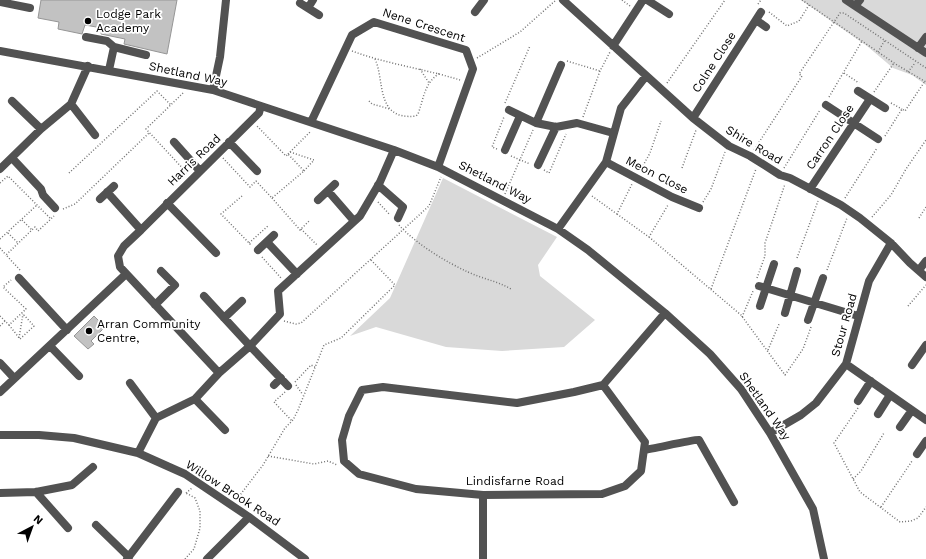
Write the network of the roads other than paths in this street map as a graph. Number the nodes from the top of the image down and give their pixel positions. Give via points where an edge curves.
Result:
1 (226, 0) edge
2 (313, 0) edge
3 (562, 0) edge
4 (643, 0) edge
5 (647, 0) edge
6 (846, 0) edge
7 (0, 2) edge
8 (480, 2) edge
9 (300, 3) dead end
10 (857, 3) edge
11 (30, 8) dead end
12 (308, 8) junction
13 (763, 10) road end
14 (475, 12) dead end
15 (669, 14) dead end
16 (320, 15) dead end
17 (756, 20) junction
18 (766, 27) dead end
19 (86, 37) dead end
20 (926, 37) edge
21 (613, 46) junction
22 (114, 48) junction
23 (918, 48) junction
24 (0, 52) edge
25 (926, 54) edge
26 (146, 55) dead end
27 (561, 65) road end
28 (88, 66) junction
29 (109, 70) junction
30 (646, 76) junction
31 (213, 90) junction
32 (858, 91) dead end
33 (870, 99) junction
34 (12, 101) dead end
35 (71, 104) junction
36 (826, 105) dead end
37 (261, 106) junction
38 (885, 108) dead end
39 (509, 110) road end
40 (520, 116) junction
41 (696, 120) junction
42 (313, 123) junction
43 (536, 123) junction
44 (854, 123) junction
45 (556, 127) junction
46 (41, 129) junction
47 (613, 133) junction
48 (95, 135) dead end
49 (878, 139) dead end
50 (174, 142) dead end
51 (229, 142) junction
52 (394, 150) junction
53 (504, 152) road end
54 (12, 158) junction
55 (606, 162) junction
56 (537, 167) road end
57 (441, 168) junction
58 (0, 169) edge
59 (200, 170) junction
60 (257, 171) dead end
61 (335, 184) dead end
62 (378, 185) junction
63 (114, 186) dead end
64 (810, 189) junction
65 (328, 191) junction
66 (107, 192) junction
67 (100, 199) dead end
68 (318, 200) dead end
69 (167, 203) junction
70 (58, 208) road end
71 (699, 208) road end
72 (396, 220) road end
73 (354, 221) junction
74 (558, 229) junction
75 (141, 230) junction
76 (274, 235) dead end
77 (266, 242) junction
78 (891, 243) junction
79 (258, 251) road end
80 (216, 253) dead end
81 (926, 261) edge
82 (774, 264) dead end
83 (919, 270) junction
84 (797, 271) dead end
85 (161, 272) dead end
86 (126, 274) junction
87 (297, 274) junction
88 (17, 275) road end
89 (824, 275) road end
90 (926, 277) edge
91 (759, 285) junction
92 (204, 296) dead end
93 (790, 296) junction
94 (242, 301) dead end
95 (815, 303) junction
96 (155, 305) junction
97 (760, 306) dead end
98 (665, 313) junction
99 (785, 313) dead end
100 (858, 316) junction
101 (224, 318) junction
102 (810, 322) road end
103 (67, 330) junction
104 (926, 345) edge
105 (50, 346) junction
106 (250, 346) junction
107 (0, 363) edge
108 (846, 364) junction
109 (912, 365) dead end
110 (219, 373) junction
111 (79, 376) dead end
112 (14, 378) junction
113 (281, 378) junction
114 (871, 381) junction
115 (130, 383) dead end
116 (274, 385) dead end
117 (603, 385) junction
118 (287, 388) road end
119 (0, 392) edge
120 (890, 395) junction
121 (195, 399) junction
122 (858, 401) road end
123 (912, 410) junction
124 (878, 414) dead end
125 (156, 418) junction
126 (926, 420) edge
127 (900, 427) dead end
128 (225, 430) dead end
129 (770, 433) junction
130 (0, 435) edge
131 (926, 441) edge
132 (644, 450) junction
133 (138, 453) junction
134 (917, 454) road end
135 (94, 467) dead end
136 (36, 492) junction
137 (182, 492) road end
138 (0, 493) edge
139 (483, 496) junction
140 (734, 502) dead end
141 (249, 517) junction
142 (96, 525) dead end
143 (68, 528) dead end
144 (128, 558) edge
145 (207, 559) edge
146 (306, 559) edge
147 (483, 559) edge
148 (824, 559) edge

1 - 31 street via 220,57
2 - 12 street
3 - 21 street, Shire Road
4 - 21 street
5 - 15 street
6 - 10 street
7 - 11 street
8 - 14 street
9 - 12 street
10 - 23 street
12 - 16 street
13 - 17 street, Colne Close
17 - 18 street
17 - 41 street, Colne Close
19 - 22 street via 107,41
20 - 23 street
21 - 30 street, Shire Road
22 - 26 street
22 - 29 street
23 - 25 street
24 - 28 street, Shetland Way
27 - 43 street
28 - 29 street, Shetland Way
28 - 35 street
29 - 31 street, Shetland Way
30 - 41 street, Shire Road
30 - 47 street via 621,108
31 - 37 street, Shetland Way
32 - 33 street, Carron Close
33 - 38 street, Carron Close
33 - 44 street, Carron Close
34 - 46 street
35 - 46 street
35 - 48 street
36 - 44 street
37 - 42 street, Shetland Way
37 - 51 street, Harris Road via 259,113
39 - 40 street
40 - 43 street
40 - 53 street
41 - 64 street, Shire Road via 729,146
42 - 52 street, Shetland Way
42 - 57 street, Nene Crescent via 352,35 374,22 466,50 473,69
43 - 45 street
44 - 49 street
44 - 64 street, Carron Close
45 - 47 street via 580,124
45 - 56 street
46 - 54 street
47 - 55 street
50 - 59 street
51 - 59 street, Harris Road
51 - 60 street
52 - 57 street, Shetland Way
52 - 62 street
54 - 58 street
54 - 70 street via 42,189 46,199
55 - 71 street, Meon Close via 672,197
55 - 74 street
57 - 74 street, Shetland Way
59 - 69 street, Harris Road
61 - 65 street
62 - 72 street via 402,207
62 - 73 street via 360,216
63 - 66 street
64 - 78 street, Shire Road via 849,210
65 - 68 street
65 - 73 street
66 - 67 street
66 - 75 street
69 - 75 street, Harris Road
69 - 80 street
73 - 87 street
74 - 98 street, Shetland Way via 588,250
75 - 86 street, Harris Road via 124,246 118,256 120,266
76 - 77 street
77 - 79 street
77 - 87 street
78 - 83 street, Shire Road
78 - 100 street, Stour Road via 869,281
81 - 83 street
82 - 91 street
83 - 90 street, Shire Road
84 - 93 street
85 - 96 street via 175,285
86 - 96 street, Harris Road
86 - 103 street
87 - 106 street via 278,291 280,314 277,319
88 - 103 street
89 - 95 street
91 - 93 street
91 - 97 street
92 - 101 street
93 - 95 street
93 - 99 street
94 - 101 street
95 - 100 street
95 - 102 street
96 - 110 street, Harris Road
98 - 117 street
98 - 129 street, Shetland Way via 710,354 742,389
100 - 108 street, Stour Road
101 - 106 street
103 - 105 street
104 - 109 street
105 - 111 street
105 - 112 street
106 - 110 street
106 - 113 street
107 - 112 street
108 - 114 street
108 - 129 street, Stour Road via 816,403
110 - 121 street
112 - 119 street
113 - 116 street
113 - 118 street
114 - 120 street
114 - 122 street
115 - 125 street
117 - 132 street, Lindisfarne Road via 645,442
117 - 139 street, Lindisfarne Road via 517,403 383,387 362,390 349,416 342,440 344,461 359,474 416,489
120 - 123 street
120 - 124 street
121 - 125 street
121 - 128 street
123 - 126 street
123 - 127 street
125 - 133 street
129 - 148 street, Shetland Way via 812,509
130 - 133 street, Willow Brook Road via 74,438
131 - 134 street
132 - 139 street, Lindisfarne Road via 641,471 625,486 602,494
132 - 140 street via 699,440
133 - 141 street, Willow Brook Road via 185,474
135 - 136 street via 72,486
136 - 138 street
136 - 143 street
137 - 144 street
139 - 147 street
141 - 145 street
141 - 146 street, Willow Brook Road
142 - 144 street

